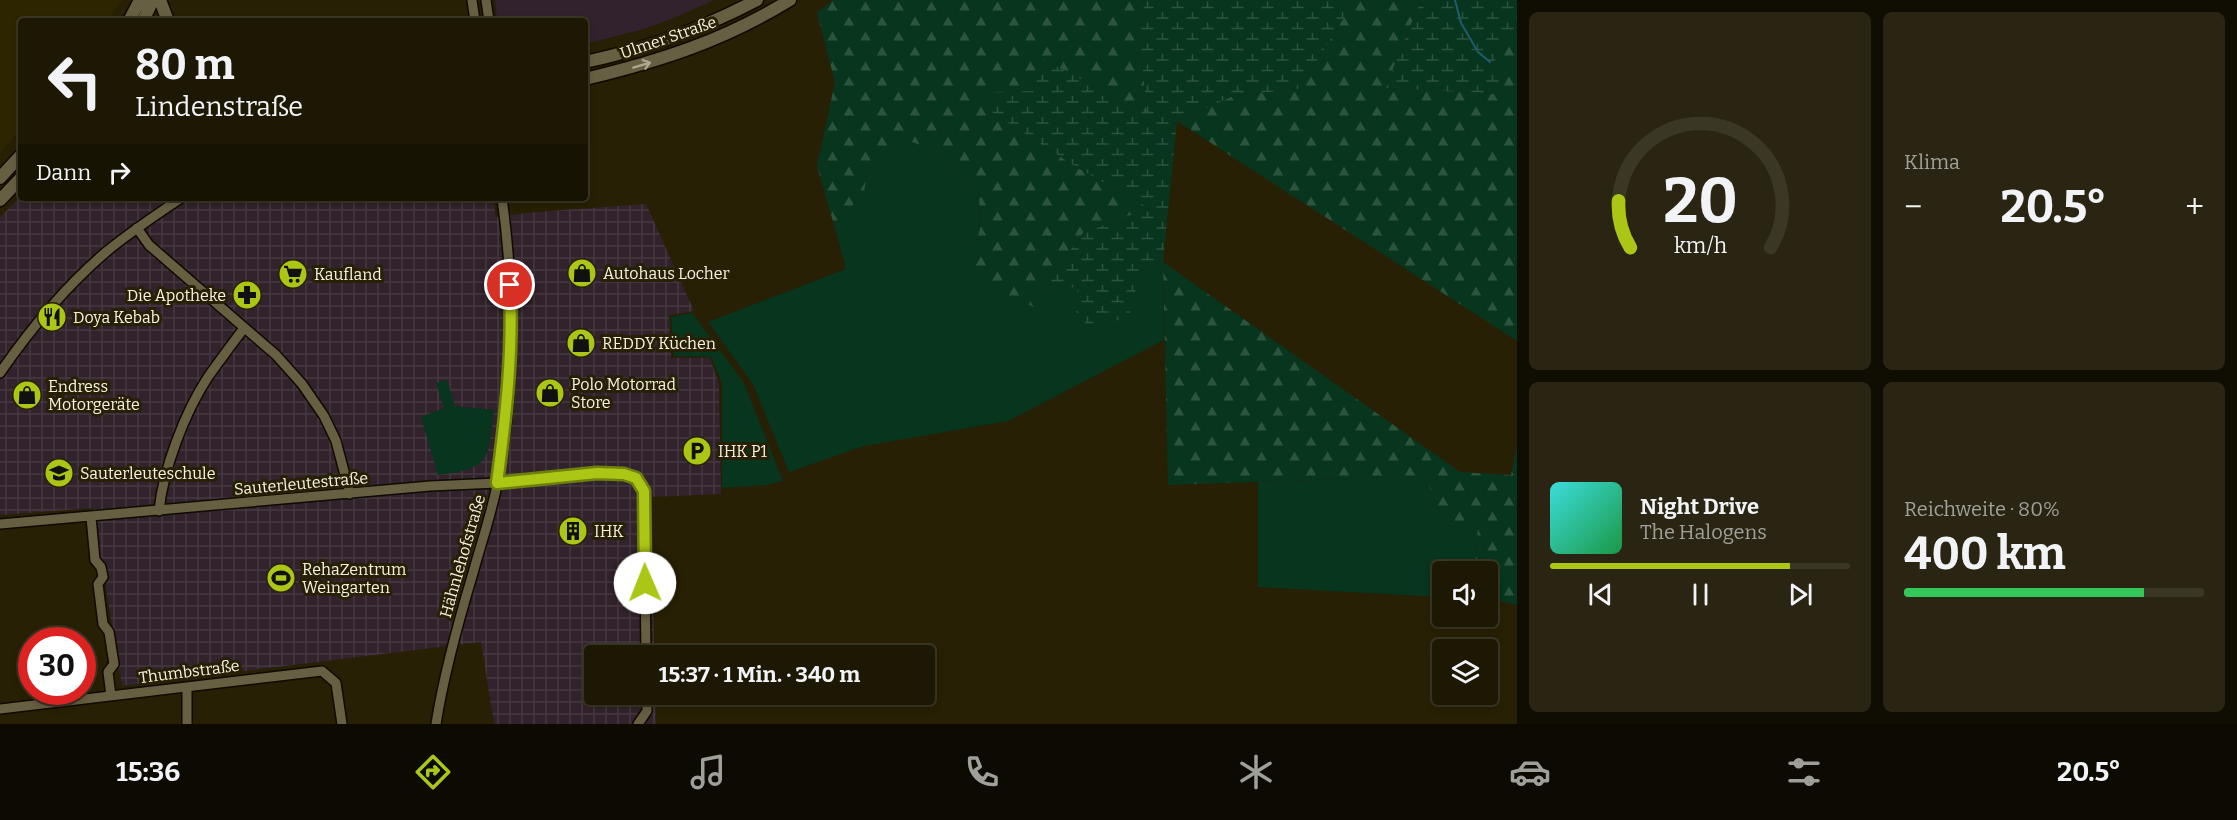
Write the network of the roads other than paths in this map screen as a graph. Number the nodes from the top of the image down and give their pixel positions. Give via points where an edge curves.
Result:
1 (140, 0) edge
2 (153, 0) edge
3 (160, 0) edge
4 (472, 0) edge
5 (486, 0) edge
6 (757, 0) edge
7 (790, 0) edge
8 (131, 18) edge
9 (144, 18) edge
10 (167, 18) edge
11 (475, 18) edge
12 (489, 18) edge
13 (588, 61) edge
14 (588, 78) edge
15 (18, 158) edge
16 (0, 178) edge
17 (18, 181) edge
18 (0, 200) edge
19 (177, 201) edge
20 (502, 201) edge
21 (137, 228) junction
22 (244, 328) junction
23 (0, 373) edge
24 (497, 483) junction
25 (350, 494) junction
26 (159, 511) junction
27 (91, 517) junction
28 (0, 524) edge
29 (646, 645) edge
30 (188, 687) junction
31 (111, 696) junction
32 (647, 705) edge
33 (0, 709) edge
34 (186, 724) edge
35 (342, 724) edge
36 (436, 724) edge
37 (638, 724) edge

1 - 8 main road
2 - 9 main road
3 - 10 main road
4 - 11 street
5 - 12 street
6 - 13 main road, Ulmer Straße via 676,37
14 -> 7 main road, Ulmer Straße via 632,68 725,36
15 - 16 main road
17 - 18 main road
19 - 21 street
20 - 24 street, Hähnlehofstraße via 512,328
21 - 22 street via 149,245
21 - 23 street via 73,282
22 - 25 street via 276,355 324,416 336,441
22 - 26 street via 192,407 170,460
24 - 25 street, Sauterleutestraße
24 - 29 street, Sauterleutestraße via 597,473 636,478 644,491
24 - 36 street, Hähnlehofstraße via 451,651
25 - 26 street, Sauterleutestraße
26 - 27 street, Sauterleutestraße
27 - 28 street, Sauterleutestraße
27 - 31 street via 95,560 103,577 98,584 103,624 109,632 114,664 108,672
30 - 31 street, Thumbstraße
30 - 34 street
30 - 35 street, Thumbstraße via 322,671 336,683
31 - 33 street, Thumbstraße
32 - 37 street

